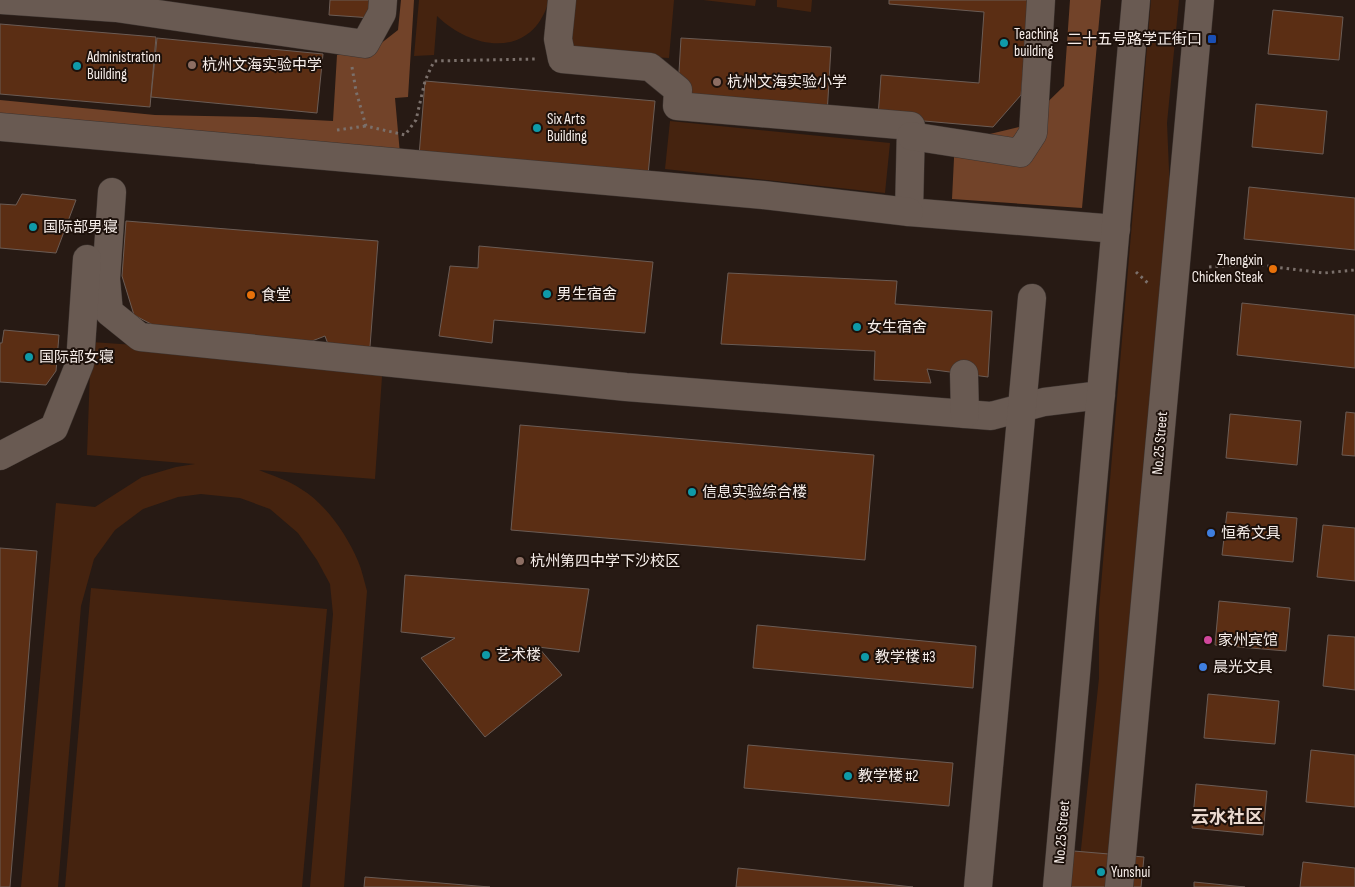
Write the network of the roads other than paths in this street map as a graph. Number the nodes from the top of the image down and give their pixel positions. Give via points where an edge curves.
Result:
1 (0, 0) edge
2 (383, 0) edge
3 (562, 0) edge
4 (1041, 0) edge
5 (1136, 0) edge
6 (1200, 0) edge
7 (0, 127) edge
8 (911, 136) junction
9 (112, 192) dead end
10 (909, 212) junction
11 (1116, 229) junction
12 (87, 259) dead end
13 (1032, 298) dead end
14 (964, 374) dead end
15 (1101, 395) junction
16 (1022, 407) junction
17 (965, 414) junction
18 (0, 456) edge
19 (978, 887) edge
20 (1057, 887) edge
21 (1120, 887) edge

1 - 2 street via 127,9 364,44 382,13
3 - 8 street via 558,39 562,59 650,67 678,90 677,106 911,126
4 - 8 street via 1032,133 1020,153
5 - 11 street, No.25 Street
6 - 21 street, No.25 Street
7 - 10 street via 763,195
8 - 10 street
9 - 17 street via 106,279 110,312 140,337 626,387
10 - 11 street
11 - 15 street, No.25 Street
12 - 18 street via 80,363 54,428
13 - 16 street
14 - 17 street
15 - 16 street
15 - 20 street, No.25 Street
16 - 17 street via 991,416
16 - 19 street

